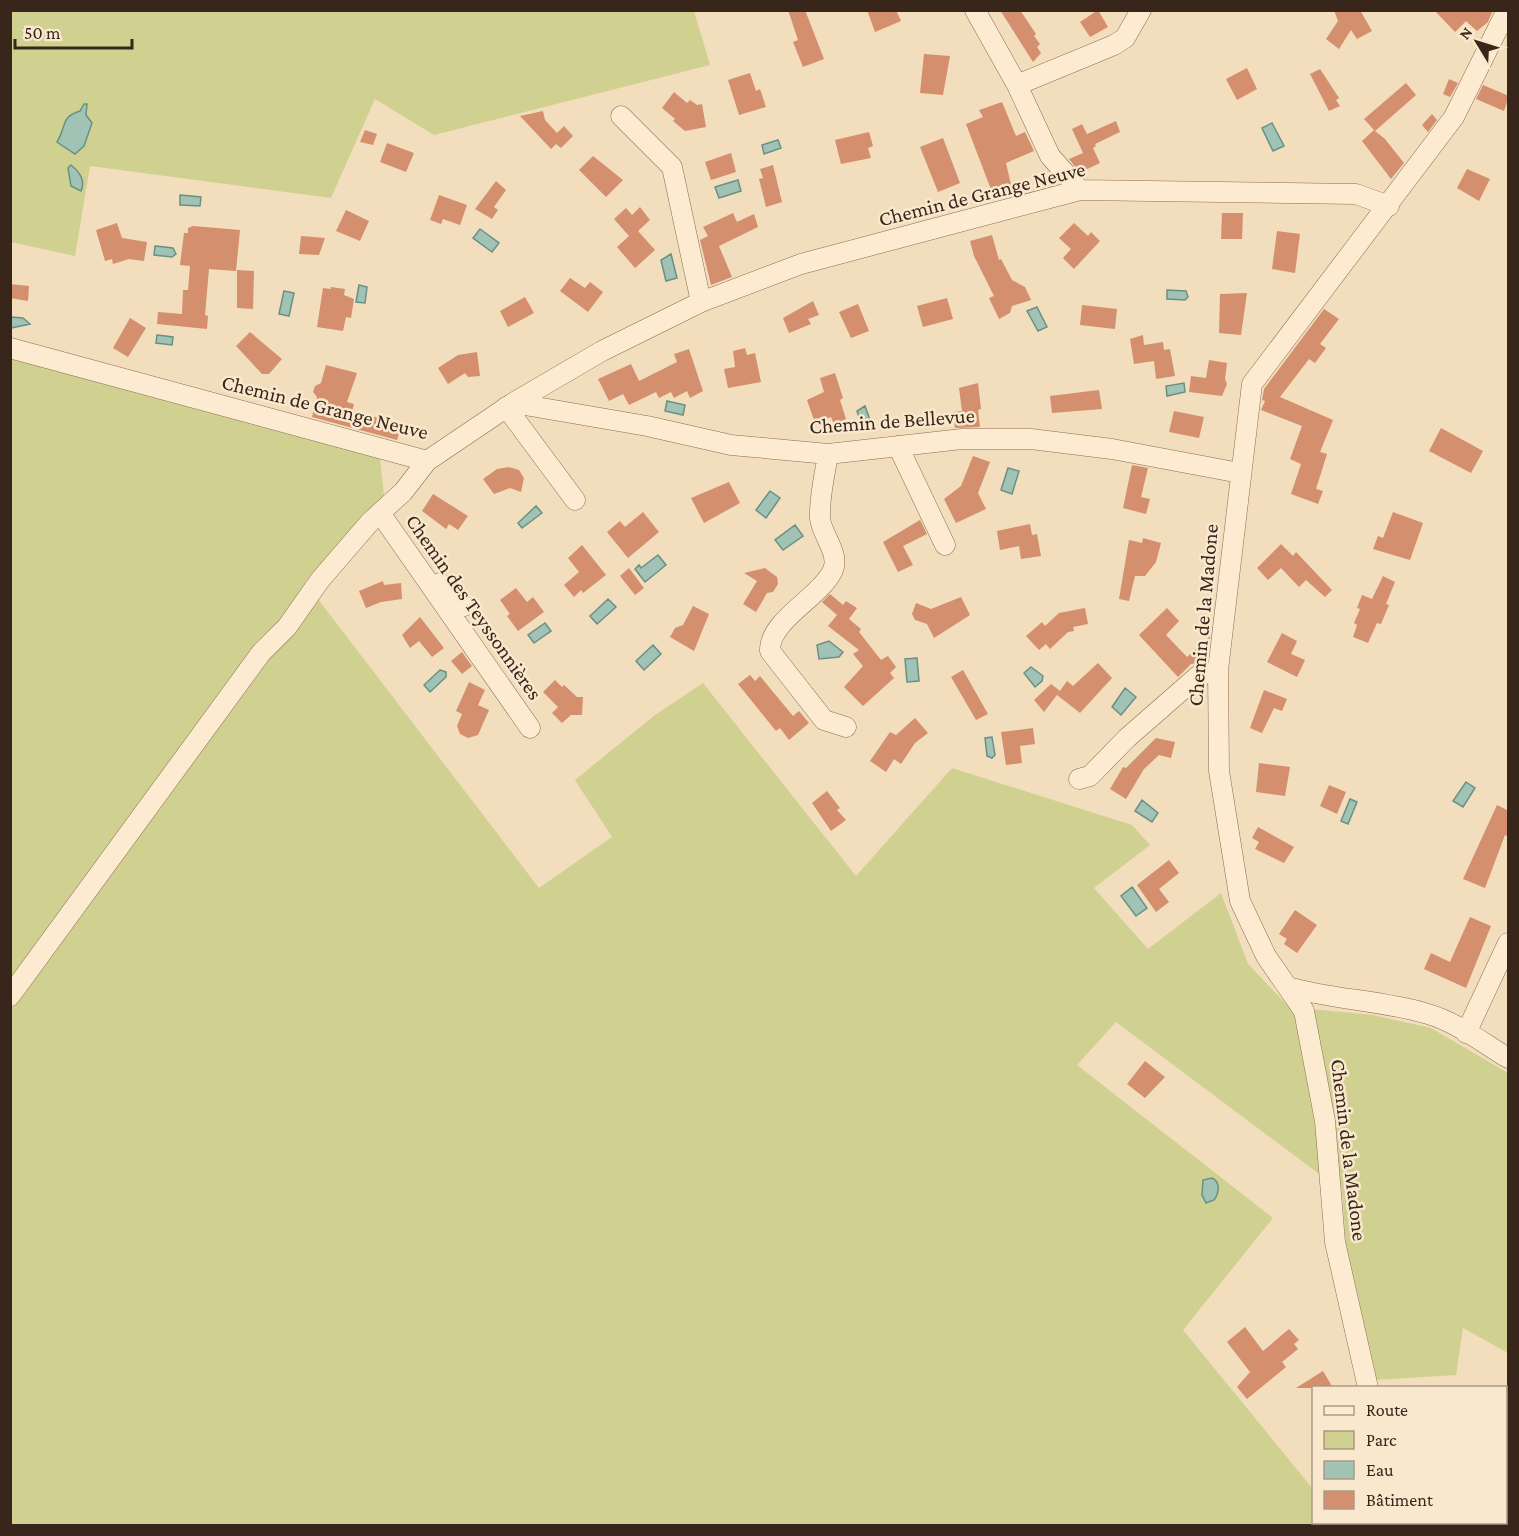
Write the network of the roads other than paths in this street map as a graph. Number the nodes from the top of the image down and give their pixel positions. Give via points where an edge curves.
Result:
1 (975, 10) edge
2 (1141, 10) edge
3 (1508, 10) edge
4 (1017, 85) junction
5 (621, 116) dead end
6 (1080, 190) junction
7 (1389, 206) junction
8 (701, 302) junction
9 (10, 348) edge
10 (509, 405) junction
11 (898, 446) junction
12 (828, 454) junction
13 (428, 461) junction
14 (1240, 472) junction
15 (575, 500) dead end
16 (385, 509) junction
17 (945, 545) dead end
18 (464, 606) dead end
19 (1218, 670) junction
20 (846, 727) dead end
21 (530, 728) dead end
22 (1079, 779) dead end
23 (1509, 943) edge
24 (1288, 987) junction
25 (10, 996) edge
26 (1466, 1033) junction
27 (1509, 1058) edge
28 (1368, 1386) edge

1 - 4 street
2 - 4 street via 1125,38 1114,45
3 - 7 street, Chemin de la Madone via 1454,117
4 - 6 street via 1050,156
5 - 8 street via 672,167
6 - 7 street, Chemin de Grange Neuve via 1356,194
6 - 8 street, Chemin de Grange Neuve via 801,264
7 - 14 street, Chemin de la Madone via 1252,384
8 - 10 street, Chemin de Grange Neuve via 602,351
9 - 13 street, Chemin de Grange Neuve
10 - 12 street, Chemin de Bellevue via 647,426 731,445
10 - 13 street, Chemin de Grange Neuve
10 - 15 street
11 - 12 street, Chemin de Bellevue
11 - 14 street, Chemin de Bellevue via 962,439 1031,439 1112,448
11 - 17 street
12 - 20 street via 820,519 834,567 828,579 773,635 770,651 824,720
13 - 16 street
14 - 19 street, Chemin de la Madone
16 - 18 street, Chemin des Teyssonnières via 447,593
16 - 21 street, Chemin des Teyssonnières
16 - 25 street via 261,653
19 - 22 street via 1198,676 1090,776
19 - 24 street, Chemin de la Madone via 1219,771 1240,901 1266,956
23 - 26 street
24 - 26 street via 1318,996 1394,1004 1431,1015
24 - 28 street, Chemin de la Madone via 1304,1011 1325,1121 1335,1242
26 - 27 street

